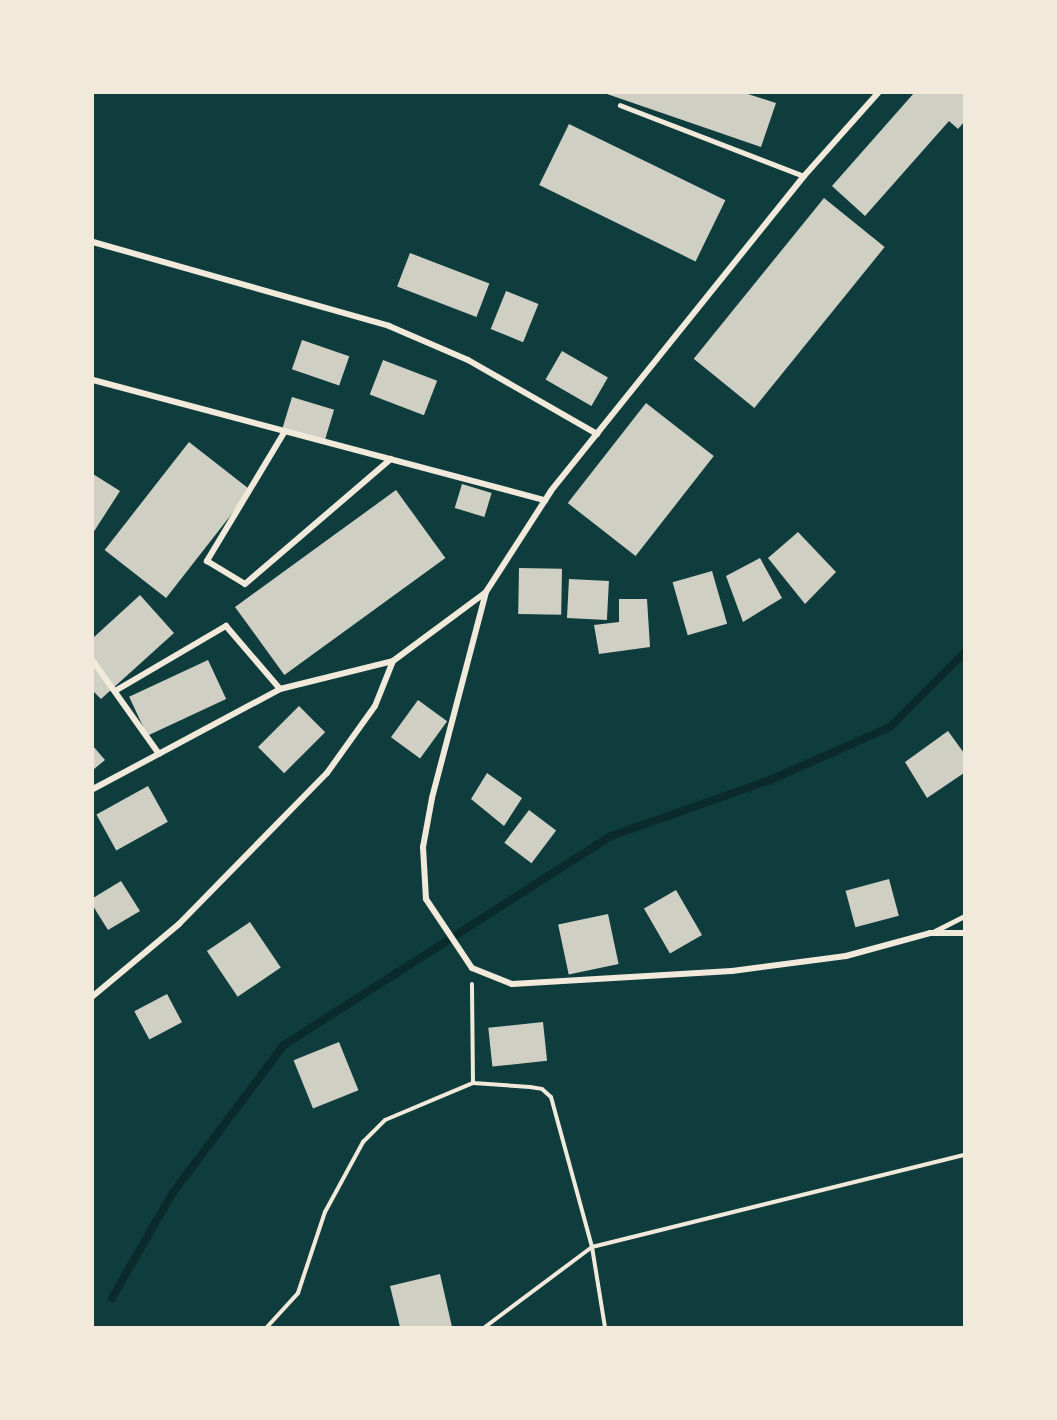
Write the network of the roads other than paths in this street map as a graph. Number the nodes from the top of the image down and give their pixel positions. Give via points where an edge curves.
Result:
1 (878, 93) edge
2 (620, 105) dead end
3 (804, 176) junction
4 (93, 242) edge
5 (93, 380) edge
6 (285, 431) junction
7 (597, 434) junction
8 (391, 459) junction
9 (545, 500) junction
10 (486, 592) junction
11 (93, 661) edge
12 (393, 661) junction
13 (280, 689) junction
14 (115, 691) junction
15 (159, 754) junction
16 (93, 789) edge
17 (964, 916) edge
18 (930, 933) junction
19 (964, 933) edge
20 (93, 996) edge

1 - 3 street
2 - 3 lane
3 - 7 street
4 - 7 street via 389,326 468,360
5 - 6 street
6 - 8 street
6 - 8 street via 207,561 245,584
7 - 9 street
8 - 9 street
9 - 10 street
10 - 12 street
10 - 18 street via 432,798 423,848 426,899 472,968 512,984 620,980 846,956
11 - 14 street
12 - 13 street
12 - 20 street via 375,706 327,773 179,924
13 - 14 street via 226,627
13 - 15 street
14 - 15 street
15 - 16 street
17 - 18 lane
18 - 19 street

